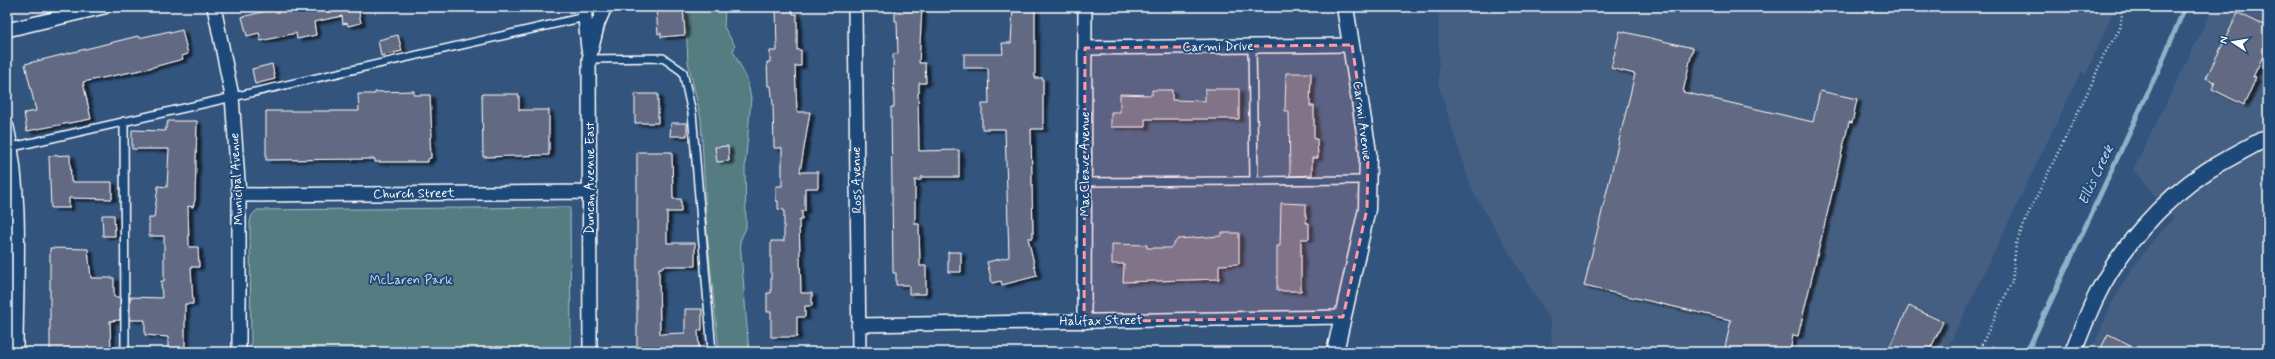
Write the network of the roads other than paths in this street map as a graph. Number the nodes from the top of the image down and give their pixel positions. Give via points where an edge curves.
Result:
1 (104, 7) edge
2 (214, 7) edge
3 (605, 7) edge
4 (855, 7) edge
5 (1085, 7) edge
6 (1346, 7) edge
7 (584, 12) edge
8 (7, 30) edge
9 (1252, 46) junction
10 (1352, 46) junction
11 (1085, 48) junction
12 (589, 59) junction
13 (232, 96) junction
14 (124, 121) junction
15 (7, 126) edge
16 (2268, 137) edge
17 (9, 147) edge
18 (1368, 180) junction
19 (1254, 181) junction
20 (1085, 182) junction
21 (590, 192) junction
22 (239, 196) junction
23 (1343, 317) junction
24 (1084, 322) junction
25 (858, 325) junction
26 (16, 352) edge
27 (125, 352) edge
28 (239, 352) edge
29 (590, 352) edge
30 (712, 352) edge
31 (858, 352) edge
32 (1335, 352) edge
33 (2073, 352) edge

1 - 8 street
2 - 13 street, Municipal Avenue
3 - 12 street, Duncan Avenue East
4 - 25 street, Ross Avenue
5 - 11 street, MacCleave Avenue
6 - 10 street, Carmi Avenue
7 - 12 street
7 - 13 lane
9 - 10 street, Carmi Drive
9 - 11 street, Carmi Drive
9 - 19 lane
10 - 18 street, Carmi Avenue via 1368,152
11 - 20 street, MacCleave Avenue
12 - 21 street, Duncan Avenue East
12 - 30 lane via 663,58 683,72 692,113
13 - 14 lane
13 - 22 street, Municipal Avenue
14 - 17 lane
14 - 27 lane
15 - 17 street
16 - 33 street via 2207,171 2183,188 2158,211 2114,267 2095,298
17 - 26 street via 16,191
18 - 19 lane
18 - 23 street, Carmi Avenue via 1367,209
19 - 20 lane
20 - 24 street, MacCleave Avenue
21 - 22 street, Church Street
21 - 29 street, Duncan Avenue East
22 - 28 street, Municipal Avenue
23 - 24 street, Halifax Street
23 - 32 street, Carmi Avenue
24 - 25 street, Halifax Street
25 - 31 street, Ross Avenue

